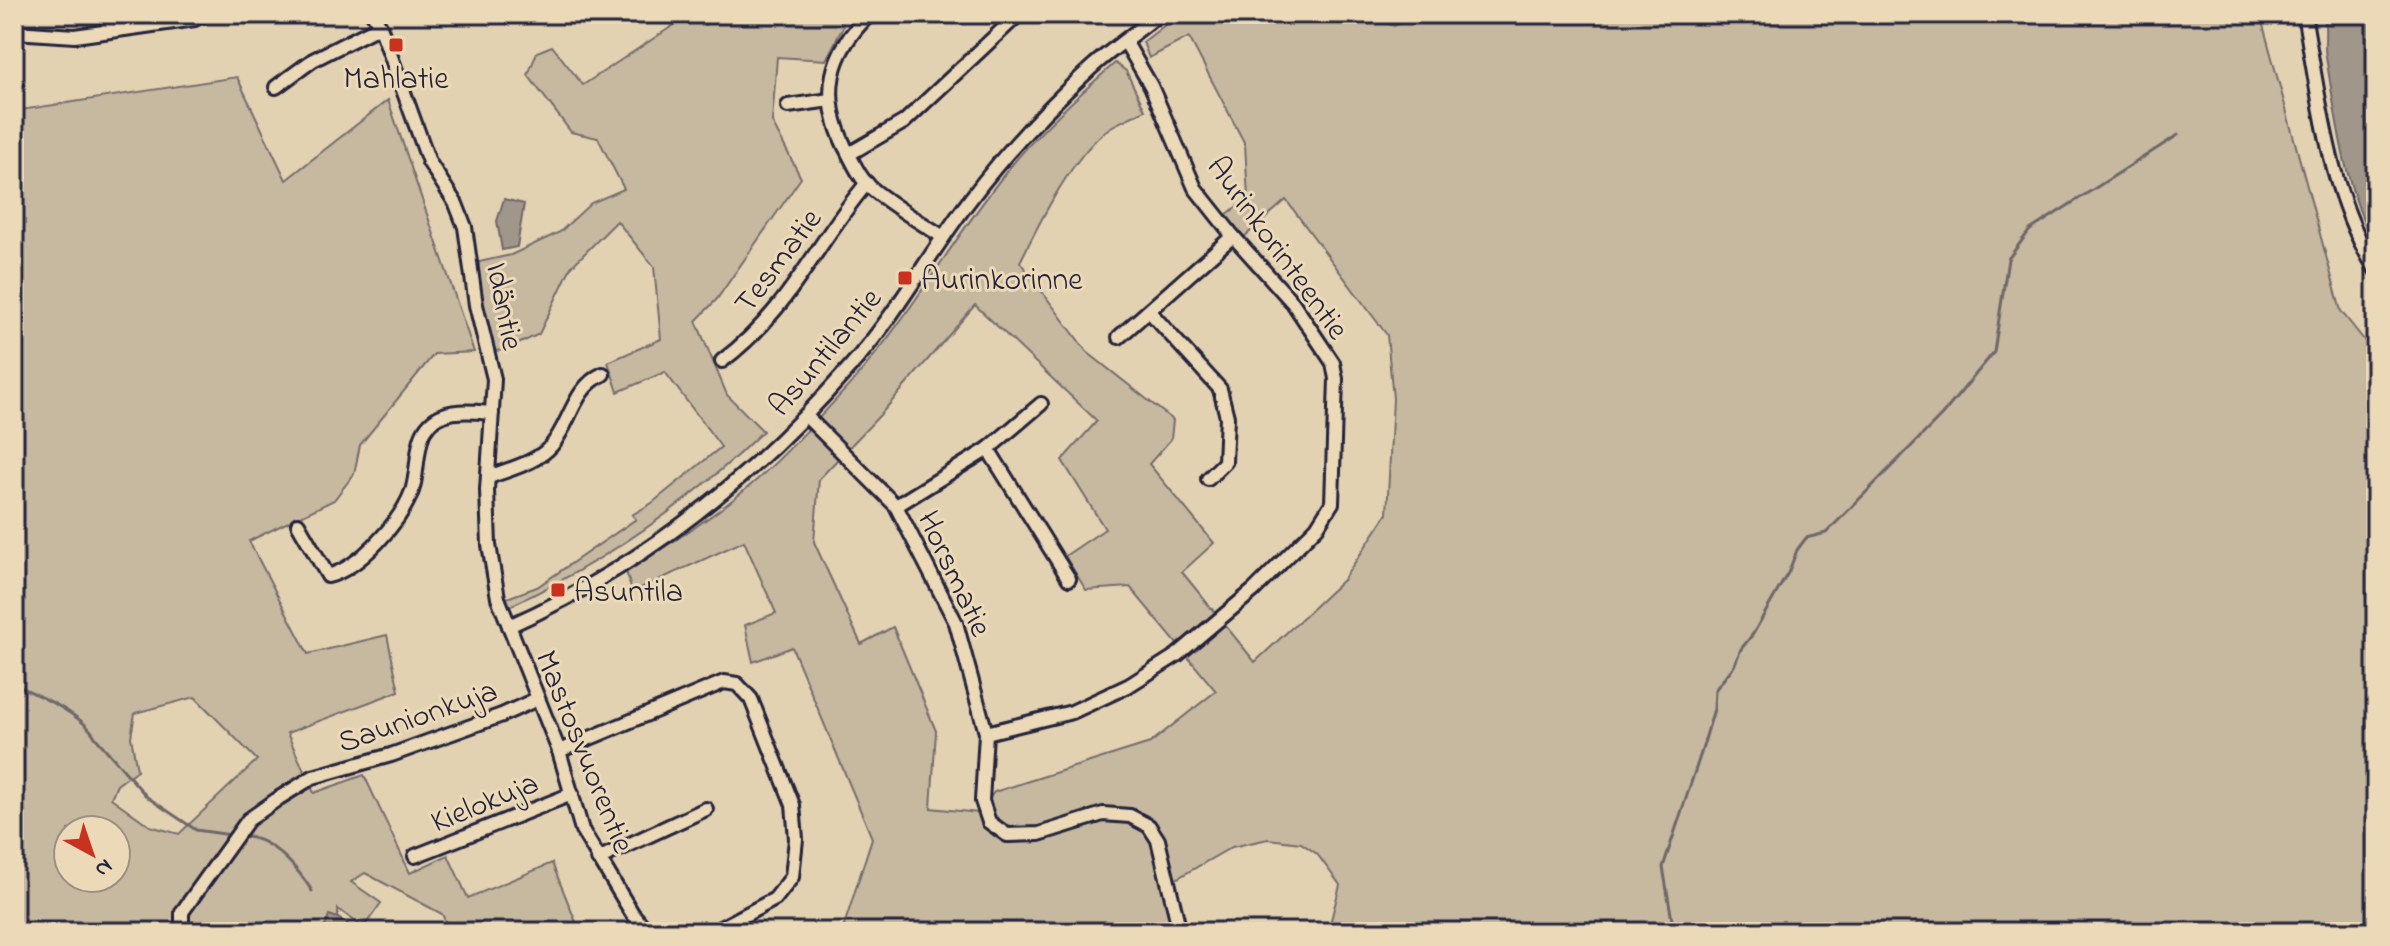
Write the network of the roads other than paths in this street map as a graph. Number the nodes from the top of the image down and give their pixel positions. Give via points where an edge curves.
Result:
1 (106, 14) edge
2 (204, 14) edge
3 (373, 14) edge
4 (870, 14) edge
5 (1019, 14) edge
6 (1159, 14) edge
7 (2304, 14) edge
8 (380, 26) junction
9 (109, 31) junction
10 (14, 32) edge
11 (1125, 41) junction
12 (276, 87) dead end
13 (830, 100) junction
14 (788, 106) dead end
15 (849, 154) junction
16 (867, 183) junction
17 (1233, 236) junction
18 (943, 237) junction
19 (2376, 270) edge
20 (1149, 311) junction
21 (1119, 337) dead end
22 (722, 361) dead end
23 (603, 374) dead end
24 (1041, 404) dead end
25 (492, 413) junction
26 (807, 417) junction
27 (988, 449) junction
28 (489, 477) junction
29 (1208, 479) dead end
30 (896, 506) junction
31 (298, 524) dead end
32 (1069, 579) dead end
33 (509, 626) junction
34 (537, 699) junction
35 (986, 733) junction
36 (559, 751) junction
37 (572, 794) junction
38 (706, 809) dead end
39 (415, 856) dead end
40 (598, 859) junction
41 (182, 932) edge
42 (648, 932) edge
43 (713, 932) edge
44 (1180, 932) edge

1 - 9 street
2 - 9 street
3 - 8 street, Idäntie
4 - 13 street via 842,48
5 - 15 street via 904,122
6 - 11 street, Asuntilantie
7 - 19 street via 2335,177 2357,237
8 - 12 street via 313,60
8 - 25 street, Idäntie via 429,162 465,227 494,379
9 - 10 street via 75,36
11 - 17 street, Aurinkorinteentie via 1151,86 1195,188
11 - 18 street, Asuntilantie via 1093,66 1001,162
13 - 14 street
13 - 15 street
15 - 16 street
16 - 18 street
16 - 22 street, Tesmatie via 787,298
17 - 20 street
17 - 35 street, Aurinkorinteentie via 1293,303 1333,363 1332,503 1317,527 1254,590 1177,655 1072,712
18 - 26 street, Asuntilantie via 870,342
20 - 21 street
20 - 29 street via 1220,389 1227,417 1225,462
23 - 28 street via 584,387 543,454
24 - 27 street
25 - 28 street, Idäntie
25 - 31 street via 463,410 441,415 424,431 412,490 399,517 343,572 328,576
26 - 30 street, Horsmatie
26 - 33 street, Asuntilantie via 714,502 661,542
27 - 30 street
27 - 32 street
28 - 33 street, Idäntie via 494,582
30 - 35 street, Horsmatie via 956,623
33 - 34 street, Mastosvuorentie
34 - 36 street, Mastosvuorentie
34 - 41 street, Saunionkuja via 391,755 313,777 248,820 182,912
35 - 44 street, Horsmatie via 982,801 989,822 1007,835 1039,834 1103,814 1130,816 1149,826 1158,840
36 - 37 street, Mastosvuorentie
36 - 43 street via 724,682 737,684 751,699 793,805 792,877 775,899
37 - 39 street, Kielokuja
37 - 40 street, Mastosvuorentie via 582,830
38 - 40 street
40 - 42 street, Mastosvuorentie

